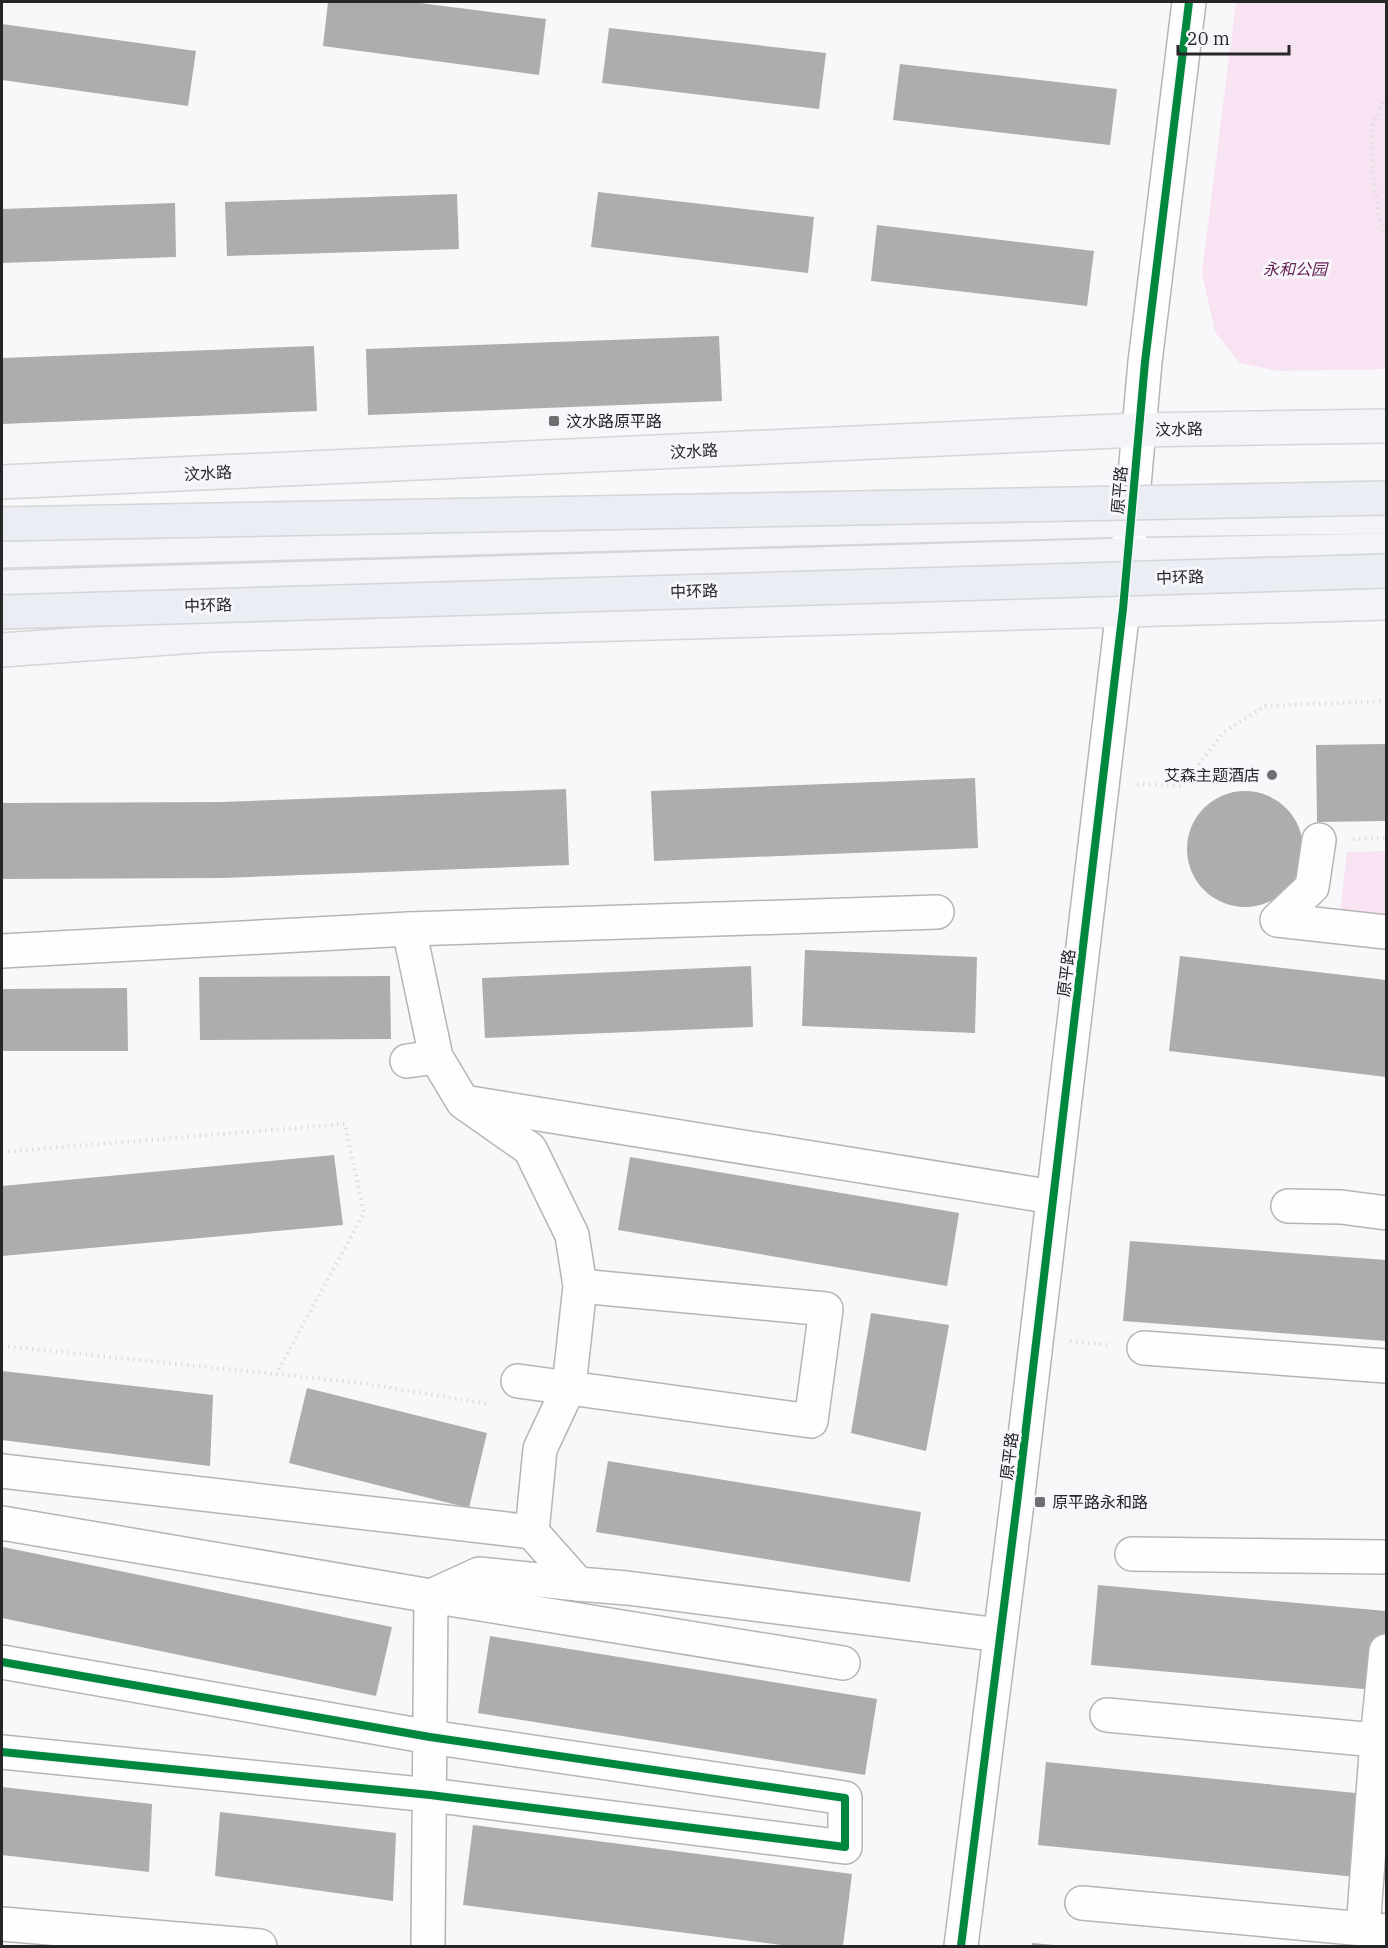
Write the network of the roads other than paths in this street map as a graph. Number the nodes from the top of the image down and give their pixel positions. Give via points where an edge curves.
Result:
1 (1189, 2) edge
2 (1386, 426) edge
3 (1138, 430) junction
4 (2, 482) edge
5 (1386, 498) edge
6 (1386, 517) edge
7 (1130, 520) junction
8 (2, 524) edge
9 (1386, 550) edge
10 (2, 551) edge
11 (1127, 555) junction
12 (1386, 571) edge
13 (333, 578) junction
14 (2, 587) edge
15 (1386, 603) edge
16 (1123, 609) junction
17 (2, 612) edge
18 (210, 635) junction
19 (2, 650) edge
20 (1319, 840) dead end
21 (937, 912) dead end
22 (409, 929) junction
23 (1386, 932) edge
24 (2, 951) edge
25 (463, 1102) junction
26 (1053, 1197) junction
27 (1288, 1206) dead end
28 (1386, 1213) edge
29 (580, 1286) junction
30 (1144, 1348) road end
31 (1386, 1366) edge
32 (568, 1387) junction
33 (509, 1393) road end
34 (2, 1471) edge
35 (2, 1523) edge
36 (532, 1532) junction
37 (1132, 1554) dead end
38 (1386, 1557) edge
39 (578, 1584) junction
40 (431, 1596) junction
41 (1000, 1635) junction
42 (1386, 1651) edge
43 (2, 1662) edge
44 (843, 1663) dead end
45 (1107, 1715) dead end
46 (430, 1737) junction
47 (1382, 1740) edge
48 (2, 1752) edge
49 (430, 1795) junction
50 (1082, 1903) dead end
51 (2, 1924) edge
52 (1375, 1930) edge
53 (260, 1947) edge
54 (428, 1947) edge
55 (961, 1947) edge

1 - 3 street, 原平路
2 - 3 main road, 汶水路
3 - 4 main road, 汶水路
3 - 7 street, 原平路
5 - 8 highway, bridge
6 - 7 main road
7 - 10 main road
7 - 11 street, 原平路
9 - 11 main road
11 - 13 main road
11 - 16 street, 原平路
12 - 17 highway, 中环路, bridge
13 - 14 main road
13 - 18 main road
15 - 16 main road
16 - 18 main road
16 - 26 street, 原平路
18 - 19 main road
20 - 23 street via 1312,887 1277,920
21 - 22 street
22 - 24 street
22 - 25 street via 422,1059
25 - 26 street
25 - 29 street via 530,1149 572,1235
26 - 41 street, 原平路
27 - 28 street
29 - 32 street
29 - 32 street via 826,1309 811,1421
30 - 31 street
32 - 33 street
32 - 36 street via 540,1449
34 - 36 street
35 - 40 street
36 - 39 street
37 - 38 street
39 - 40 street via 479,1574
39 - 41 street
40 - 44 street
40 - 46 street
41 - 55 street, 原平路
42 - 47 street
43 - 46 street
45 - 47 street
46 - 49 street
46 - 49 street via 845,1798 844,1847
47 - 52 street
48 - 49 street
49 - 54 street
50 - 52 street
51 - 53 street

